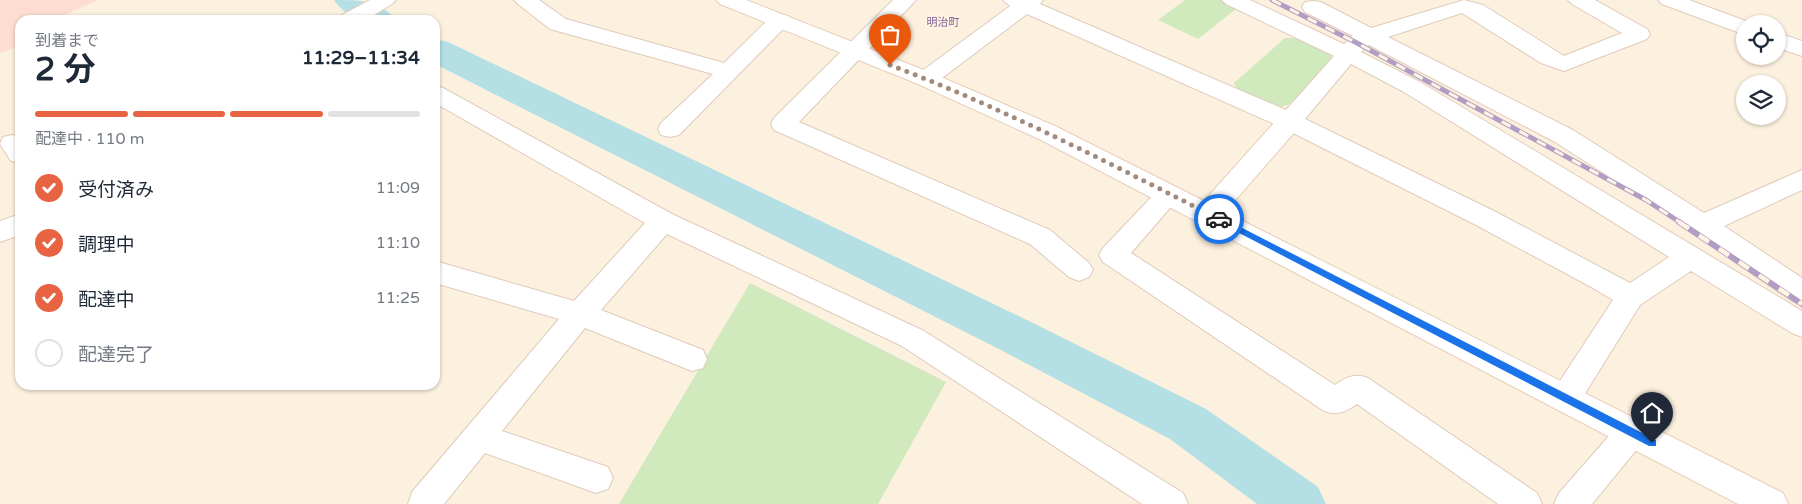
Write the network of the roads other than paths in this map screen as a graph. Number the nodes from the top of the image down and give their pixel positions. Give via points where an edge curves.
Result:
1 (385, 0) edge
2 (525, 0) edge
3 (727, 0) edge
4 (905, 0) edge
5 (1233, 0) edge
6 (1326, 0) edge
7 (1579, 0) edge
8 (1669, 0) edge
9 (1024, 1) edge
10 (359, 15) edge
11 (780, 21) junction
12 (1736, 24) edge
13 (1368, 36) junction
14 (1786, 43) edge
15 (1802, 49) edge
16 (854, 51) junction
17 (1348, 54) junction
18 (728, 71) junction
19 (926, 79) junction
20 (440, 96) edge
21 (1290, 121) junction
22 (670, 129) dead end
23 (1802, 180) edge
24 (1170, 194) junction
25 (1208, 214) junction
26 (663, 222) junction
27 (15, 226) edge
28 (1702, 226) junction
29 (0, 232) edge
30 (1689, 258) junction
31 (1079, 270) dead end
32 (440, 273) edge
33 (1802, 293) edge
34 (1630, 297) junction
35 (580, 314) junction
36 (1802, 325) edge
37 (692, 359) dead end
38 (1566, 399) junction
39 (1635, 434) junction
40 (478, 438) junction
41 (596, 478) dead end
42 (424, 503) dead end
43 (1171, 504) edge
44 (1525, 504) edge
45 (1571, 504) edge
46 (1771, 504) edge

1 - 10 street
2 - 18 street via 558,24
3 - 11 street
4 - 16 street
5 - 17 street
6 - 13 street via 1313,7
7 - 13 street via 1639,34 1564,64 1549,58 1475,10 1462,6
8 - 12 street
9 - 19 street
9 - 21 street
11 - 16 street
11 - 18 street
13 - 17 street
13 - 28 street via 1564,136
14 - 15 street
16 - 19 street
16 - 31 street via 783,124 1040,236
17 - 21 street
17 - 30 street via 1412,87
18 - 22 street
19 - 24 street via 1048,133
20 - 26 street
21 - 25 street
21 - 34 street via 1488,220
23 - 28 street
24 - 25 street
24 - 44 street via 1113,255 1335,402 1357,387
25 - 38 street
26 - 35 street
26 - 43 street via 912,338
27 - 29 street
28 - 33 street
30 - 34 street
30 - 36 street
32 - 35 street
34 - 38 street
35 - 37 street
35 - 40 street
38 - 39 street
39 - 45 street
39 - 46 street
40 - 41 street
40 - 42 street

